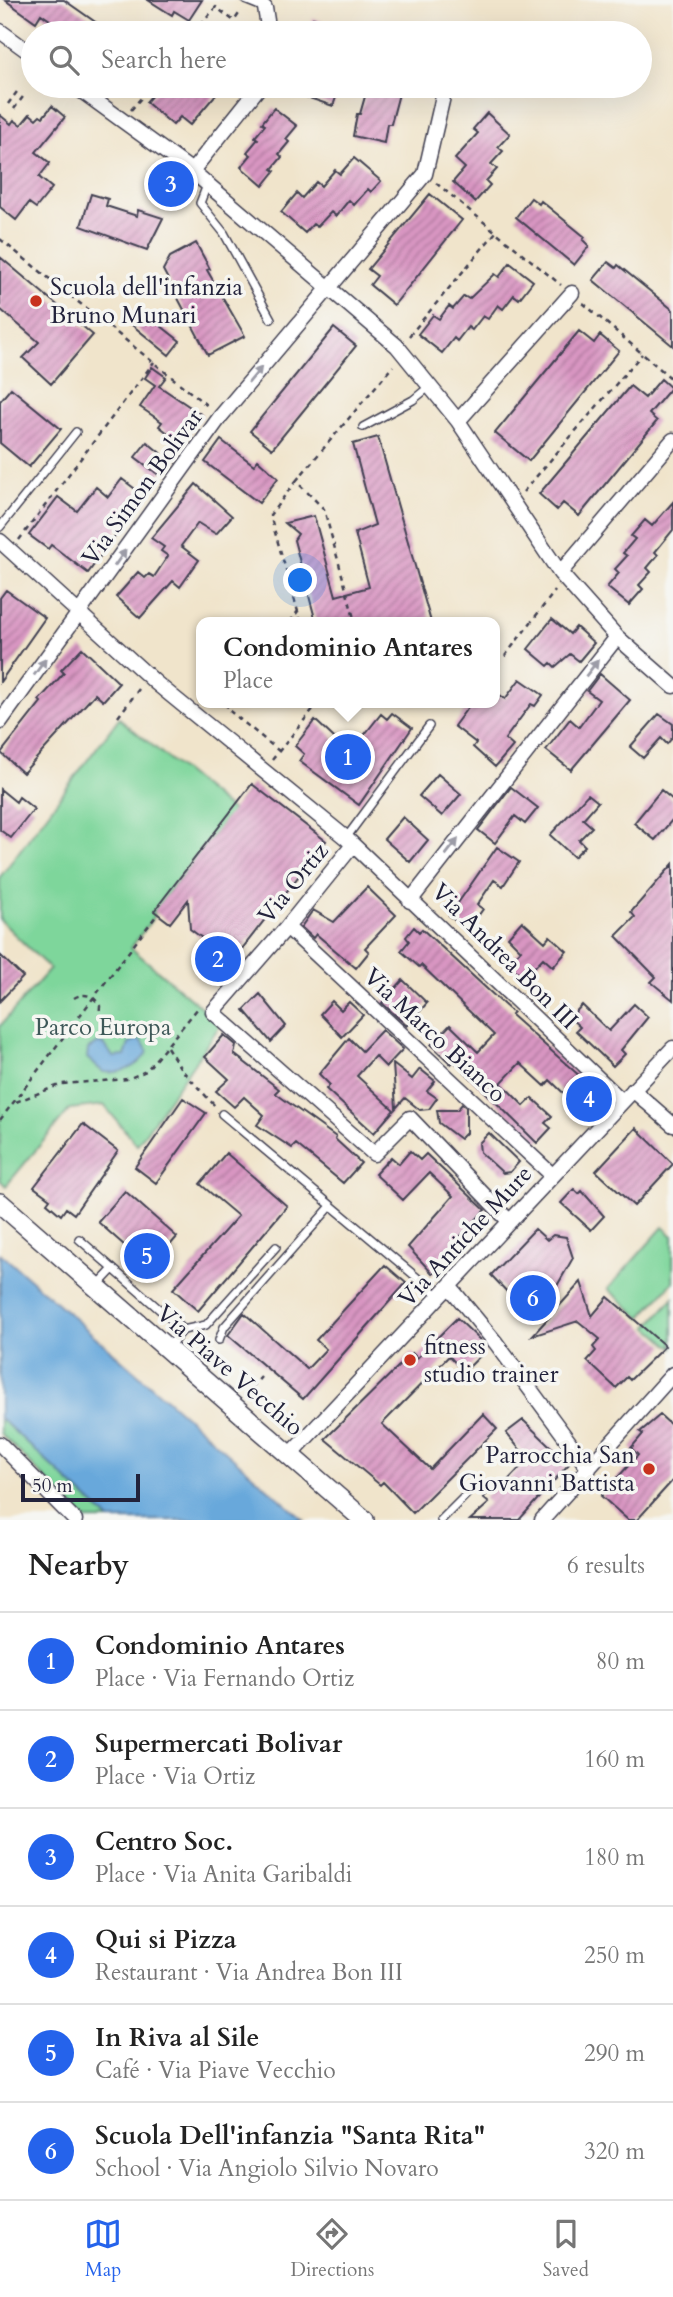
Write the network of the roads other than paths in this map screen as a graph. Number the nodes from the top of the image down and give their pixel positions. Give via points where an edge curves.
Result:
1 (247, 1) edge
2 (265, 8) joint
3 (267, 21) edge
4 (0, 31) edge
5 (21, 46) edge
6 (92, 98) edge
7 (250, 98) edge
8 (443, 98) edge
9 (192, 171) junction
10 (207, 184) junction
11 (330, 286) junction
12 (572, 293) road end
13 (271, 319) dead end
14 (429, 386) junction
15 (458, 421) junction
16 (363, 427) dead end
17 (76, 432) dead end
18 (673, 440) edge
19 (0, 527) edge
20 (4, 548) edge
21 (558, 581) junction
22 (80, 613) junction
23 (617, 637) junction
24 (673, 686) edge
25 (0, 722) edge
26 (429, 726) dead end
27 (349, 842) junction
28 (410, 901) junction
29 (287, 927) junction
30 (673, 1048) edge
31 (633, 1090) junction
32 (622, 1101) junction
33 (222, 1114) road end
34 (673, 1125) edge
35 (552, 1175) junction
36 (0, 1203) edge
37 (331, 1206) junction
38 (508, 1220) junction
39 (79, 1240) dead end
40 (276, 1247) dead end
41 (113, 1269) junction
42 (96, 1287) junction
43 (444, 1291) junction
44 (183, 1330) junction
45 (219, 1340) dead end
46 (168, 1348) junction
47 (673, 1374) edge
48 (0, 1444) edge
49 (290, 1455) junction
50 (589, 1469) junction
51 (467, 1495) dead end
52 (545, 1519) edge
53 (75, 1520) edge
54 (364, 1520) edge
55 (441, 1520) edge

1 - 2 lane
2 - 3 street
4 - 5 street
6 - 9 street
7 - 9 street
8 - 11 street, Via Simon Bolivar via 425,174
9 - 10 street
10 - 11 street
10 - 13 lane via 200,203 224,233
11 - 14 street via 397,346
22 -> 11 street, Via Simon Bolivar via 220,417
12 - 15 street
14 - 15 street
14 - 16 lane
15 - 21 street
17 - 19 lane
18 - 21 street
20 - 22 street
21 - 23 street
25 -> 22 street, Via Simon Bolivar
22 - 27 street via 156,683
23 - 24 street
28 -> 23 street, Via Andrea Bon III
26 - 27 lane
27 - 28 street
27 - 29 street, Via Ortiz
28 - 32 street, Via Andrea Bon III
29 - 35 street, Via Marco Bianco
29 - 38 street, Via Ortiz via 213,1012 374,1154 410,1118
30 - 31 street, Via Antiche Mure
31 - 32 street, Via Antiche Mure
31 - 34 street
32 - 35 street, Via Antiche Mure
33 - 37 lane
35 - 38 street, Via Antiche Mure
36 - 42 street, Via Piave Vecchio
37 - 43 lane
37 - 45 lane via 224,1327
38 - 43 street, Via Antiche Mure
39 - 41 lane
40 - 44 lane via 206,1325
41 - 42 lane
41 - 44 lane
42 - 46 street, Via Piave Vecchio
43 - 49 street, Via Antiche Mure
43 - 50 street via 496,1343
44 - 46 lane
46 - 49 street, Via Piave Vecchio
47 - 50 street
48 - 53 street
49 - 54 street, Via Piave Vecchio
50 - 52 street
51 - 55 lane

